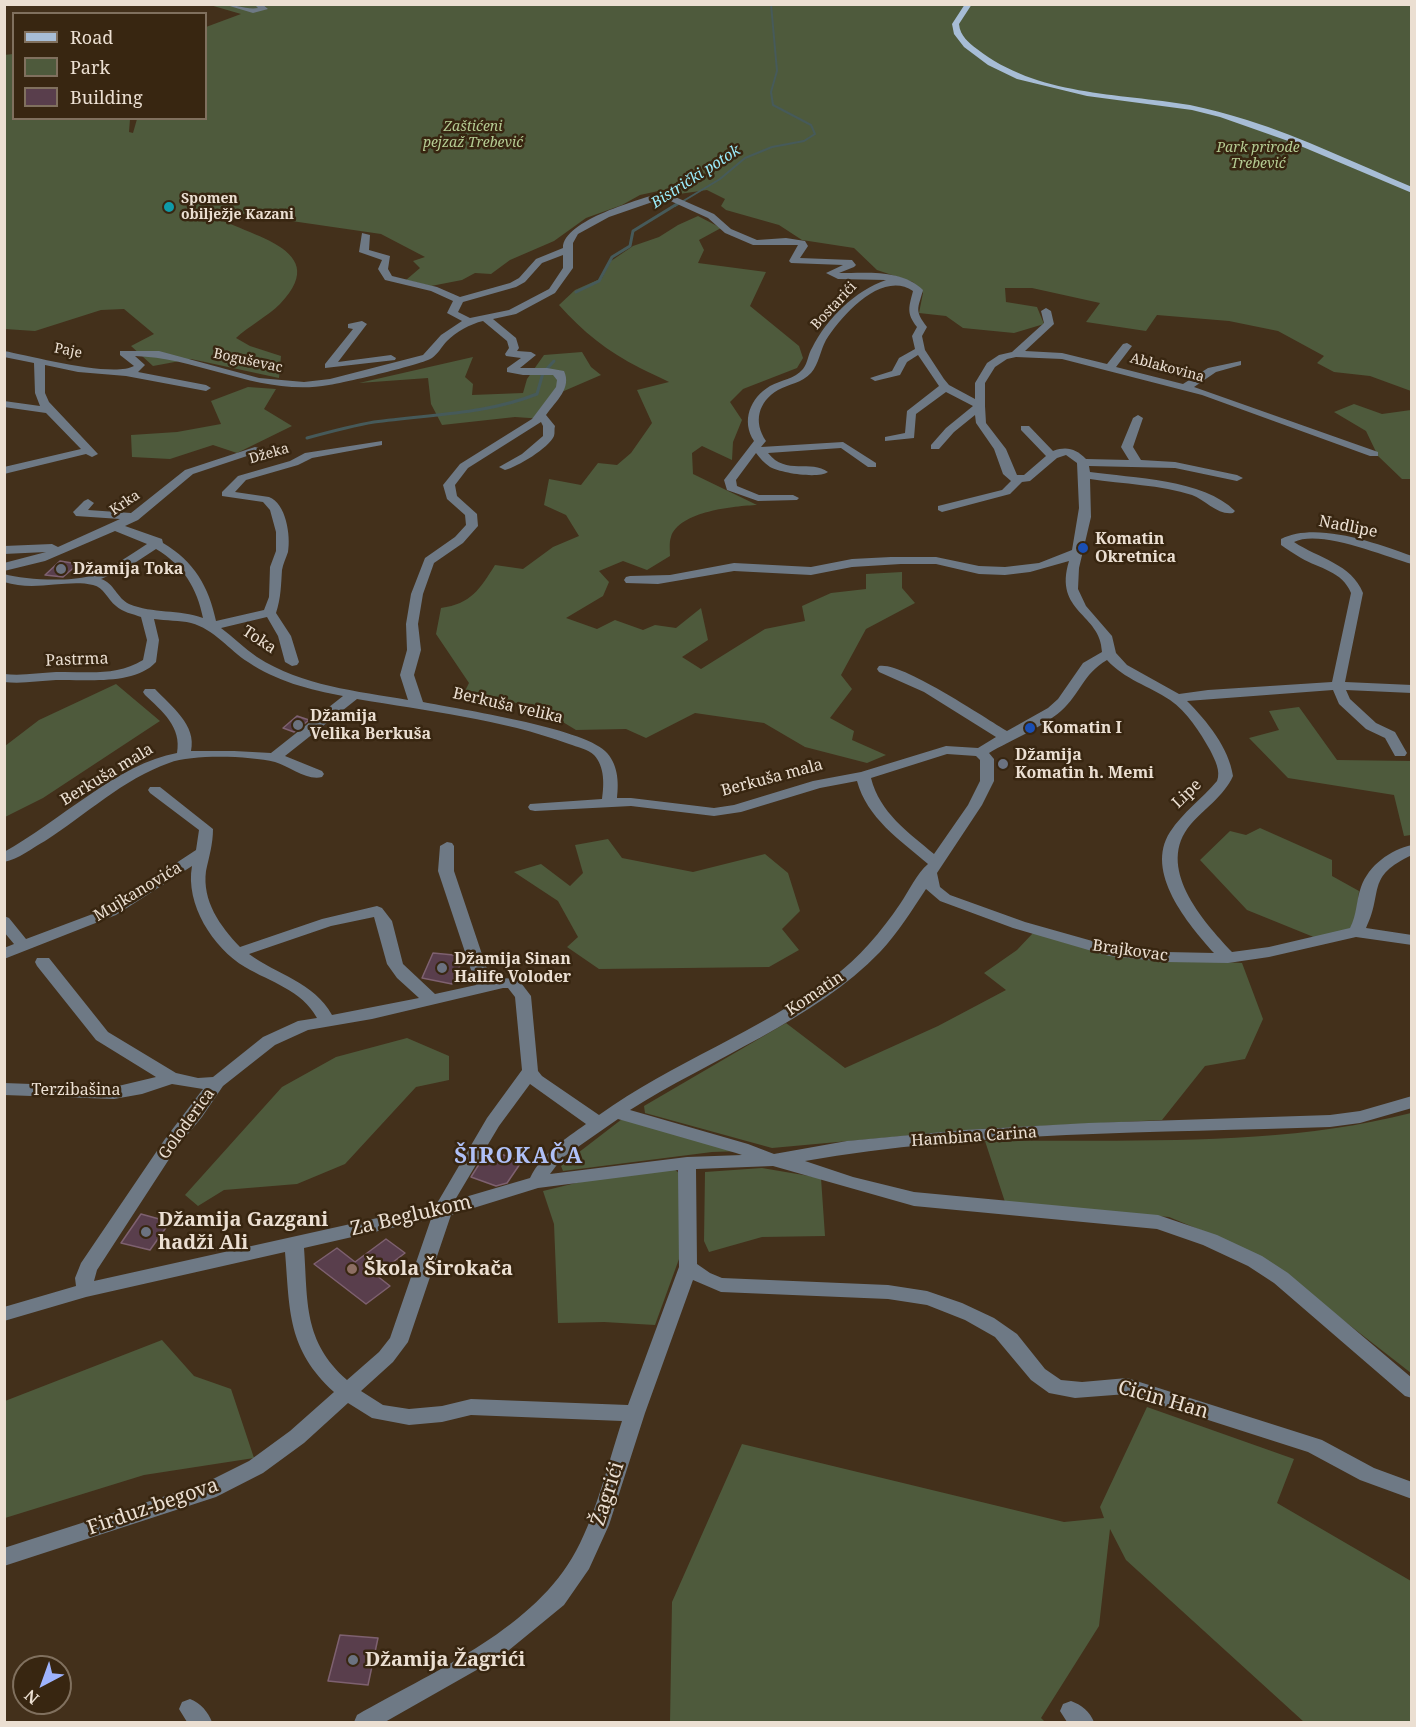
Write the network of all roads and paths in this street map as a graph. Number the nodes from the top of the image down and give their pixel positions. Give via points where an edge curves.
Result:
1 (226, 4) edge
2 (257, 4) edge
3 (969, 4) edge
4 (1412, 190) edge
5 (365, 235) dead end
6 (567, 250) junction
7 (894, 280) junction
8 (459, 300) junction
9 (1046, 311) dead end
10 (486, 318) junction
11 (469, 321) junction
12 (352, 326) dead end
13 (1127, 346) dead end
14 (920, 350) junction
15 (4, 354) edge
16 (1016, 354) junction
17 (38, 360) junction
18 (404, 362) junction
19 (1237, 363) dead end
20 (1108, 368) junction
21 (126, 373) junction
22 (875, 378) dead end
23 (945, 387) junction
24 (1186, 387) junction
25 (206, 388) dead end
26 (4, 404) edge
27 (980, 406) junction
28 (49, 410) junction
29 (540, 414) junction
30 (1138, 418) dead end
31 (1025, 428) dead end
32 (889, 439) dead end
33 (378, 443) dead end
34 (935, 447) dead end
35 (255, 450) dead end
36 (757, 450) junction
37 (1374, 454) dead end
38 (1051, 455) junction
39 (1083, 462) junction
40 (1136, 462) junction
41 (872, 465) dead end
42 (505, 467) dead end
43 (4, 471) edge
44 (822, 472) dead end
45 (1085, 475) junction
46 (1237, 478) dead end
47 (1020, 479) junction
48 (793, 498) dead end
49 (88, 503) dead end
50 (942, 508) dead end
51 (1229, 511) dead end
52 (134, 517) junction
53 (116, 527) junction
54 (158, 542) junction
55 (74, 546) junction
56 (4, 550) edge
57 (1077, 552) junction
58 (1412, 560) edge
59 (4, 567) edge
60 (4, 578) edge
61 (90, 580) junction
62 (630, 580) dead end
63 (270, 613) junction
64 (147, 615) junction
65 (211, 626) junction
66 (1109, 654) junction
67 (292, 662) dead end
68 (884, 669) dead end
69 (4, 678) edge
70 (1338, 686) junction
71 (1412, 689) edge
72 (150, 692) dead end
73 (353, 695) junction
74 (1176, 699) junction
75 (417, 706) junction
76 (1006, 737) junction
77 (980, 752) junction
78 (1400, 753) dead end
79 (183, 756) junction
80 (274, 758) junction
81 (317, 774) dead end
82 (862, 776) junction
83 (155, 790) dead end
84 (609, 802) junction
85 (535, 807) dead end
86 (447, 846) dead end
87 (1412, 849) edge
88 (202, 853) junction
89 (4, 858) edge
90 (932, 866) junction
91 (4, 921) edge
92 (1356, 933) junction
93 (1412, 940) edge
94 (24, 947) junction
95 (237, 953) junction
96 (4, 954) edge
97 (1228, 958) junction
98 (43, 962) dead end
99 (485, 988) junction
100 (431, 1000) junction
101 (326, 1020) junction
102 (530, 1071) junction
103 (171, 1078) junction
104 (217, 1082) junction
105 (4, 1089) edge
106 (1412, 1102) edge
107 (615, 1112) junction
108 (599, 1124) junction
109 (773, 1160) junction
110 (687, 1162) junction
111 (537, 1182) junction
112 (441, 1210) junction
113 (294, 1242) junction
114 (688, 1267) junction
115 (86, 1290) junction
116 (4, 1301) edge
117 (33, 1305) junction
118 (4, 1314) edge
119 (1412, 1390) edge
120 (348, 1392) junction
121 (635, 1413) junction
122 (1412, 1491) edge
123 (4, 1557) edge
124 (365, 1722) edge

1 - 2 street via 253,11 264,9
3 - 4 main road via 957,20 957,34 977,56 1021,78 1068,90 1219,114
5 - 8 street via 364,252 387,258 383,269 388,278 434,289
6 - 7 street, Boguševac via 575,232 606,215 664,195 711,216 728,231 756,243 802,243 793,260 849,262 851,265 831,273
6 - 8 street via 539,261 513,285
6 - 10 street, Boguševac via 568,268 552,291 512,312
7 - 14 street via 918,290 911,310 922,327 917,336
7 - 36 street, Bostarići via 875,286 840,318 815,350 807,371 766,395 754,412 752,424 760,441
8 - 11 street via 452,313
9 - 16 street via 1049,324
10 - 11 street, Boguševac
10 - 29 street via 512,340 514,348 510,354 531,356 511,370 546,369 560,373 561,387
11 - 18 street, Boguševac via 445,337 428,357
12 - 18 street, Boguševac via 362,324 329,366 389,358
13 - 20 street
14 - 22 street via 903,360 896,374
14 - 23 street
15 - 17 street, Paje
16 - 20 street, Ablakovina via 1062,356
16 - 27 street, Ablakovina via 991,365 979,387
17 - 21 street, Paje via 78,369
17 - 28 street via 41,397
18 - 21 street, Boguševac via 330,382 281,384 236,376 175,357 133,351 123,354 140,367
19 - 24 street via 1212,370
20 - 24 street, Ablakovina
21 - 25 street, Paje
23 - 27 street
23 - 32 street via 911,414 910,436
24 - 37 street, Ablakovina
26 - 28 street
27 - 34 street
27 - 47 street via 981,423 1000,449 1009,474
28 - 43 street via 90,452
29 - 42 street via 549,426 548,437
29 - 75 street via 523,430 464,466 448,485 448,492 471,514 472,526 429,561 414,607 414,650 407,675
30 - 40 street via 1127,447
31 - 38 street
33 - 63 street, Džeka via 309,455 249,475 226,494 265,499 276,510 282,551
35 - 52 street, Krka via 189,472
36 - 41 street via 843,445
36 - 44 street via 777,467
36 - 48 street via 730,480 730,488 758,498
38 - 39 street via 1070,453
38 - 47 street via 1030,476
39 - 40 street
39 - 45 street
40 - 46 street via 1175,465
45 - 51 street via 1177,488 1202,495
45 - 57 street via 1086,512
47 - 50 street via 1006,492
49 - 52 street via 80,513
52 - 53 street, Krka
53 - 54 street
53 - 55 street, Krka
54 - 61 street
54 - 65 street via 197,578
55 - 56 street
55 - 59 street, Krka
57 - 62 street via 1030,570 993,571 912,560 852,563 813,570 735,567 652,583
57 - 66 street via 1070,574 1075,600 1107,635
58 - 70 street, Nadlipe via 1305,535 1285,542 1288,547 1340,571 1357,592
60 - 61 street via 31,583
61 - 64 street, Toka via 104,584 121,605
63 - 65 street
63 - 67 street via 278,621
64 - 65 street, Toka via 194,619
64 - 69 street, Pastrma via 153,640 148,662 138,669 114,676
65 - 73 street, Toka via 253,660 285,676
66 - 74 street, Lipe
66 - 76 street via 1088,666 1053,711
68 - 76 street via 929,689
70 - 71 street
70 - 74 street
70 - 78 street via 1344,701 1371,726 1390,735
72 - 79 street via 183,729
73 - 75 street, Berkuša velika
73 - 80 street
74 - 97 street, Lipe via 1209,736 1226,776 1221,786 1182,824 1172,843 1170,860 1182,901
75 - 84 street, Berkuša velika via 549,732 593,748 609,768
76 - 77 street
77 - 82 street, Berkuša mala via 946,750
77 - 90 street, Komatin via 987,759 987,781
79 - 80 street, Berkuša mala
79 - 89 street, Berkuša mala via 165,759 135,776
80 - 81 street, Berkuša mala
82 - 84 street, Berkuša mala via 714,812
82 - 90 street via 866,793 885,819
83 - 88 street via 206,829
84 - 85 street, Berkuša mala
86 - 99 street via 446,870
87 - 92 street via 1387,861 1376,874
88 - 94 street, Mujkanovića via 111,912
88 - 95 street via 197,889 206,913
90 - 97 street, Brajkovac via 929,883 934,892 945,898 1066,939 1109,951
90 - 107 street, Komatin via 893,926 838,981
91 - 94 street
92 - 93 street, Brajkovac
92 - 97 street, Brajkovac via 1296,948
94 - 96 street, Mujkanovića
95 - 100 street via 327,922 377,911 383,919 394,963
95 - 101 street via 308,997 321,1007
98 - 103 street via 102,1036
99 - 100 street, Goloderica
99 - 102 street, Goloderica via 512,983 523,996
100 - 101 street, Goloderica
101 - 104 street, Goloderica via 269,1041
102 - 108 street via 536,1080
102 - 112 street via 508,1099
103 - 104 street via 198,1084
103 - 105 street, Terzibašina via 114,1093
104 - 115 street, Goloderica via 171,1143 88,1268 84,1278
106 - 109 street, Hambina Carina via 1330,1121 964,1136 847,1147
107 - 108 street, Komatin
107 - 109 street
108 - 111 street, Komatin via 556,1154
109 - 110 street, Hambina Carina
109 - 119 street via 914,1199 1158,1222 1210,1240 1255,1261 1298,1290
110 - 111 street, Hambina Carina
110 - 114 street, Žagrići
111 - 112 street, Za Beglukom
112 - 113 street, Za Beglukom
112 - 120 street, Firduz-begova via 434,1244 398,1342
113 - 115 street, Za Beglukom
113 - 120 street via 300,1323 311,1352 327,1374
114 - 121 street, Žagrići
114 - 122 street, Cicin Han via 721,1285 888,1291 938,1301 1001,1331 1019,1347 1034,1373 1050,1385 1068,1390 1111,1384 1127,1386 1315,1446 1367,1474
115 - 117 street, Za Beglukom
116 - 117 street
117 - 118 street, Za Beglukom
120 - 121 street via 379,1412 409,1417 471,1407
120 - 123 street, Firduz-begova via 256,1467 209,1491
121 - 124 street, Žagrići via 591,1546 556,1598 495,1648

